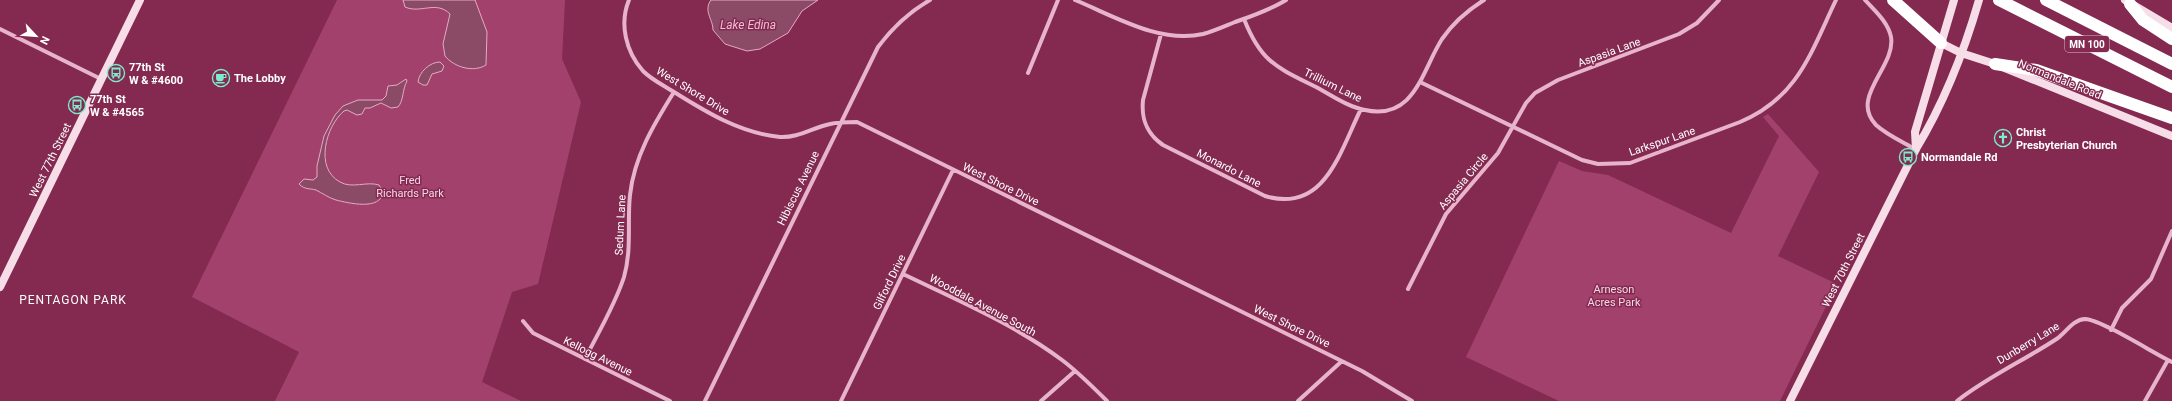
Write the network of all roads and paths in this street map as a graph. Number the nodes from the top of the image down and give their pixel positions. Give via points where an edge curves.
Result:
1 (140, 0) edge
2 (628, 0) edge
3 (930, 0) edge
4 (1058, 0) edge
5 (1075, 0) edge
6 (1286, 0) edge
7 (1484, 0) edge
8 (1719, 0) edge
9 (1836, 0) edge
10 (1865, 0) edge
11 (1893, 0) edge
12 (1954, 0) edge
13 (1979, 0) edge
14 (2046, 0) edge
15 (2000, 1) edge
16 (2127, 2) edge
17 (1244, 19) junction
18 (2172, 28) edge
19 (0, 29) edge
20 (1161, 34) junction
21 (2172, 39) edge
22 (1941, 43) junction
23 (1961, 53) junction
24 (1995, 64) junction
25 (2172, 64) edge
26 (1028, 74) dead end
27 (102, 79) junction
28 (1420, 82) junction
29 (2172, 86) edge
30 (674, 92) junction
31 (1361, 109) junction
32 (2172, 118) edge
33 (840, 123) junction
34 (1513, 127) junction
35 (2172, 136) edge
36 (1916, 149) junction
37 (954, 170) junction
38 (2172, 231) edge
39 (903, 274) junction
40 (0, 287) edge
41 (1408, 289) dead end
42 (523, 321) dead end
43 (2111, 330) junction
44 (585, 360) junction
45 (1342, 361) junction
46 (2170, 361) edge
47 (1075, 371) junction
48 (670, 401) edge
49 (705, 401) edge
50 (841, 401) edge
51 (1041, 401) edge
52 (1107, 401) edge
53 (1298, 401) edge
54 (1412, 401) edge
55 (1790, 401) edge
56 (1957, 401) edge
57 (2145, 401) edge

1 - 27 street, West 77th Street
2 - 30 street, West Shore Drive via 624,19 628,47 644,71
3 - 33 street, Hibiscus Avenue via 906,16 878,47
4 - 26 street
5 - 20 street
6 - 17 street
7 - 28 street, Trillium Lane via 1456,22 1443,38
8 - 34 street, Aspasia Lane via 1697,23 1679,34 1546,86 1526,103
9 - 34 street, Larkspur Lane via 1795,81 1770,106 1740,122 1646,158 1614,165 1582,160
10 - 36 street via 1884,21 1891,38 1888,57 1870,92 1870,113 1882,130
11 - 22 highway
12 - 22 street, West 70th Street
13 - 23 street, West 70th Street
14 - 25 highway, MN 100
15 - 29 highway, MN 100
16 - 18 street
16 - 21 highway via 2143,20
17 - 20 street via 1204,34
17 - 31 street, Trillium Lane via 1255,44 1269,62
19 - 27 street
20 - 31 street, Monardo Lane via 1143,100 1143,116 1148,130 1163,145 1265,196 1277,200 1302,197 1323,183
22 - 23 street, Normandale Road
22 - 36 street, West 70th Street via 1915,132
23 - 24 street, Normandale Road
23 - 36 street, West 70th Street via 1934,119
24 - 32 highway via 2036,70
24 - 35 street, Normandale Road
27 - 40 street, West 77th Street
28 - 31 street, Trillium Lane via 1407,101 1397,107 1375,112
28 - 34 street, Larkspur Lane
30 - 33 street, West Shore Drive via 718,118 742,128 780,137 806,133
30 - 44 street, Sedum Lane via 654,123 638,164 630,194 629,255 624,276
33 - 37 street, West Shore Drive via 857,122
33 - 49 street, Hibiscus Avenue
34 - 41 street, Aspasia Circle via 1498,153 1446,214
36 - 55 street, West 70th Street
37 - 39 street, Gilford Drive
37 - 45 street, West Shore Drive
38 - 43 street via 2151,280 2122,308
39 - 47 street, Wooddale Avenue South via 998,320 1031,339
39 - 50 street, Gilford Drive
42 - 44 street, Kellogg Avenue via 533,333
43 - 46 street, Dunberry Lane
43 - 56 street, Dunberry Lane via 2086,319 2078,320 2058,337 2002,370
44 - 48 street, Kellogg Avenue
45 - 53 street
45 - 54 street, West Shore Drive via 1386,383
46 - 57 street
47 - 51 street
47 - 52 street, Wooddale Avenue South

